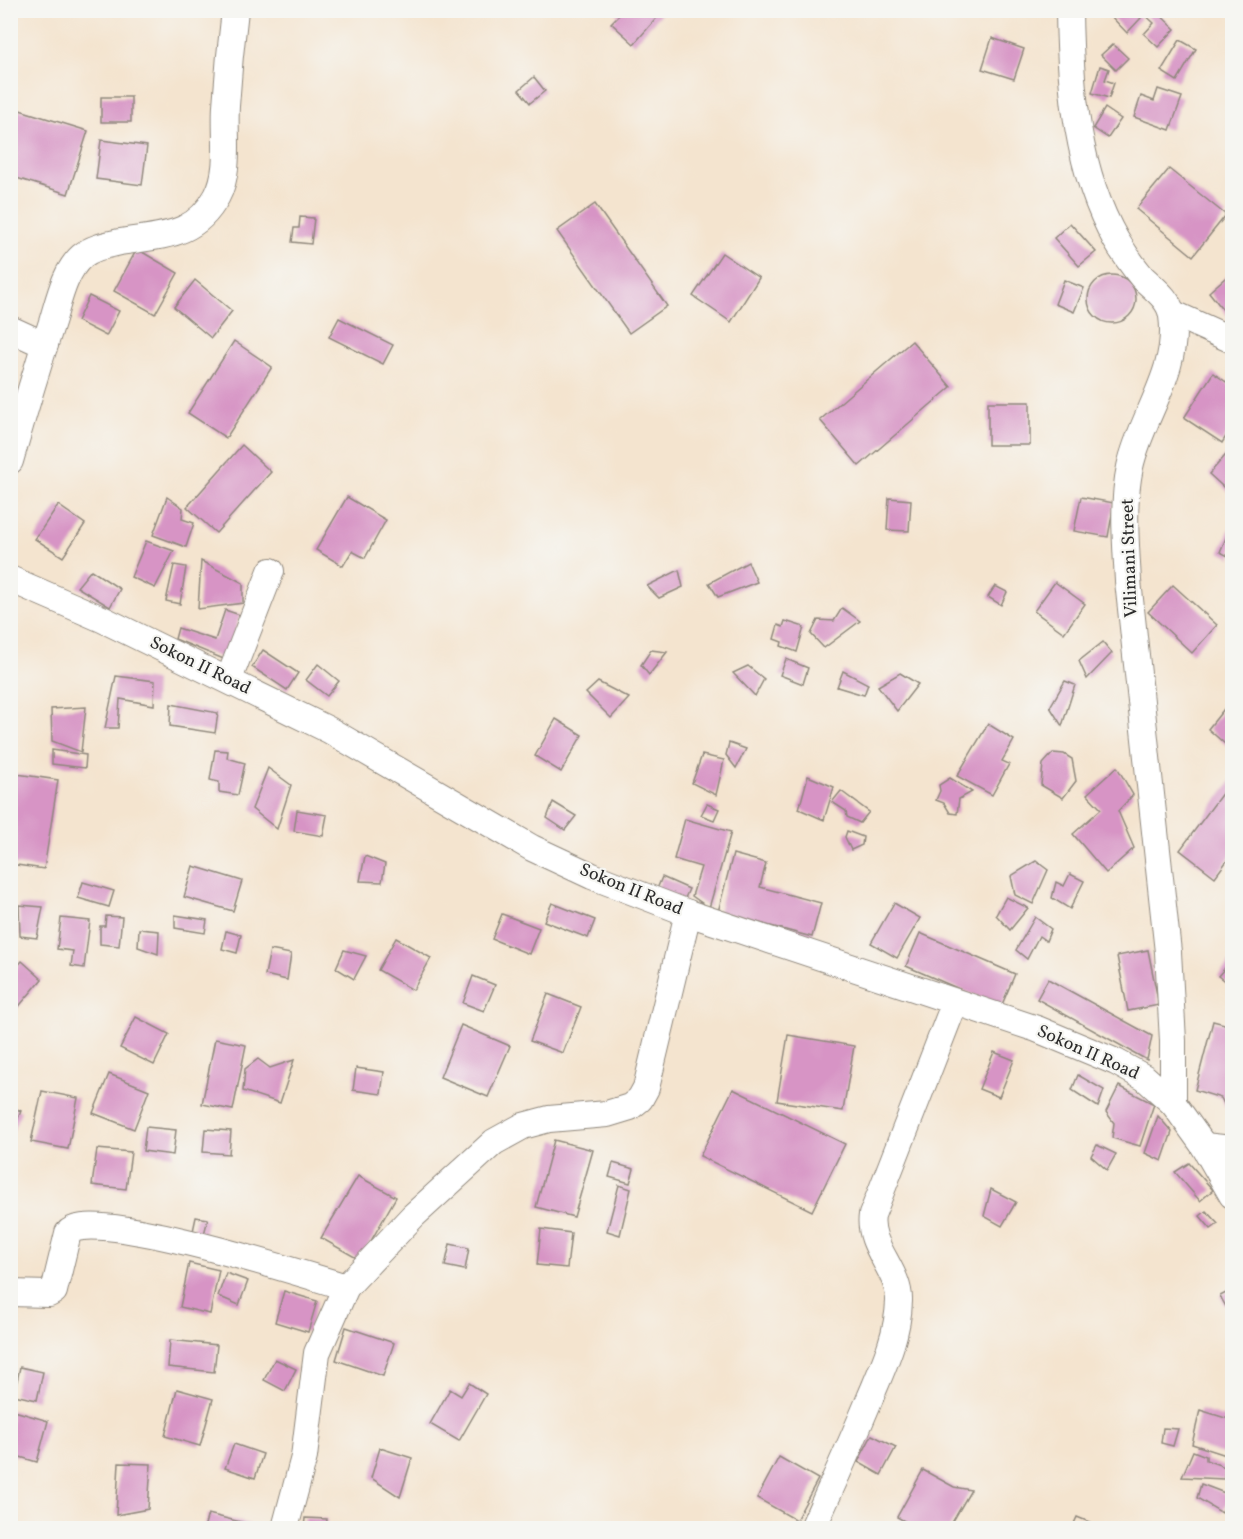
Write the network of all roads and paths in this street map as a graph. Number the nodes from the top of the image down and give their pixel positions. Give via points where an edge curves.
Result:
1 (236, 10) edge
2 (1069, 10) edge
3 (1172, 314) junction
4 (10, 329) edge
5 (1233, 340) edge
6 (45, 345) junction
7 (10, 461) edge
8 (271, 571) dead end
9 (10, 579) edge
10 (228, 679) junction
11 (688, 913) junction
12 (955, 1002) junction
13 (1173, 1103) junction
14 (1204, 1146) junction
15 (1233, 1149) edge
16 (1233, 1195) edge
17 (346, 1287) junction
18 (10, 1293) edge
19 (285, 1528) edge
20 (813, 1528) edge

1 - 6 street via 226,107 225,167 218,194 205,215 189,228 103,245 80,258 67,278
2 - 3 street via 1076,117 1086,169 1117,242
3 - 5 street
3 - 13 street, Vilimani Street via 1173,340 1166,375 1140,432 1130,468 1126,537 1168,952
4 - 6 street
6 - 7 street
8 - 10 street
9 - 10 street, Sokon II Road
10 - 11 street, Sokon II Road via 329,730 532,848
11 - 12 street, Sokon II Road
11 - 17 street via 646,1088 640,1099 630,1107 607,1114 549,1119 523,1126 494,1142 413,1216
12 - 13 street, Sokon II Road via 1037,1029 1116,1062 1145,1078
12 - 20 street via 872,1215 874,1235 899,1298 889,1354
13 - 14 street, Sokon II Road
14 - 15 street
14 - 16 street, Sokon II Road
17 - 18 street via 232,1252 126,1230 86,1226 75,1227 68,1233 54,1292
17 - 19 street via 317,1353 304,1457

